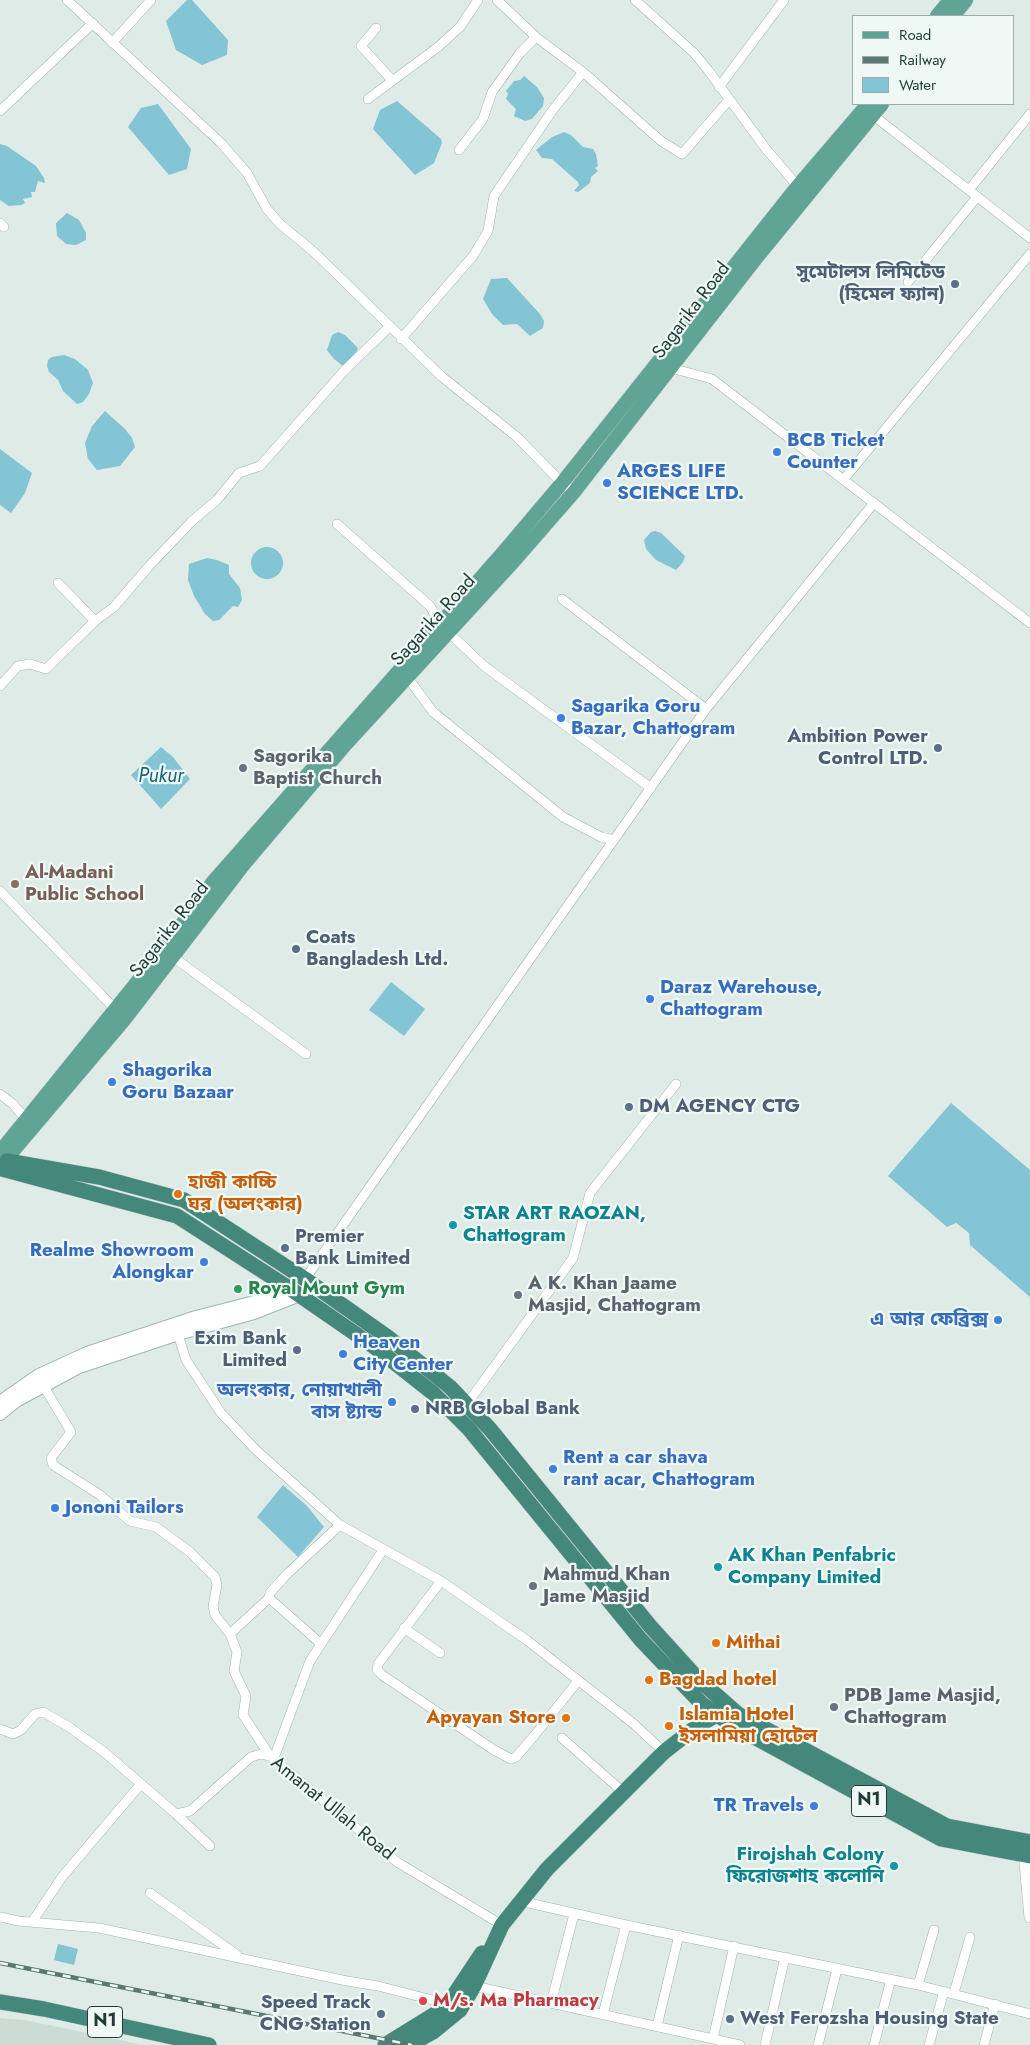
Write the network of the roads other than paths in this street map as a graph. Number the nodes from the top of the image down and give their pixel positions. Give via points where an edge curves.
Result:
1 (66, 0) edge
2 (152, 0) edge
3 (478, 0) edge
4 (497, 0) edge
5 (635, 0) edge
6 (784, 0) edge
7 (950, 0) edge
8 (966, 0) edge
9 (938, 15) edge
10 (954, 15) edge
11 (93, 23) junction
12 (376, 28) dead end
13 (536, 37) junction
14 (112, 43) junction
15 (583, 72) junction
16 (392, 80) junction
17 (719, 86) junction
18 (368, 99) dead end
19 (729, 100) junction
20 (1, 108) edge
21 (869, 109) edge
22 (1030, 114) edge
23 (458, 150) dead end
24 (802, 192) junction
25 (973, 194) junction
26 (1030, 238) edge
27 (1030, 254) edge
28 (908, 282) dead end
29 (389, 327) junction
30 (401, 339) junction
31 (658, 362) junction
32 (672, 369) junction
33 (844, 479) junction
34 (562, 483) junction
35 (574, 492) junction
36 (874, 502) junction
37 (337, 524) dead end
38 (58, 583) dead end
39 (562, 599) dead end
40 (95, 621) junction
41 (1030, 623) edge
42 (444, 628) junction
43 (408, 678) junction
44 (0, 686) edge
45 (706, 709) junction
46 (651, 788) junction
47 (614, 840) junction
48 (213, 882) junction
49 (0, 891) edge
50 (224, 892) junction
51 (173, 957) junction
52 (120, 1014) junction
53 (306, 1054) dead end
54 (676, 1084) dead end
55 (0, 1094) edge
56 (30, 1124) junction
57 (3, 1160) edge
58 (309, 1282) junction
59 (296, 1292) junction
60 (178, 1334) junction
61 (43, 1385) junction
62 (0, 1402) edge
63 (467, 1404) junction
64 (0, 1414) edge
65 (340, 1525) junction
66 (383, 1550) junction
67 (440, 1581) junction
68 (270, 1598) junction
69 (404, 1628) junction
70 (230, 1634) junction
71 (320, 1643) junction
72 (440, 1653) dead end
73 (578, 1681) junction
74 (723, 1711) junction
75 (0, 1729) edge
76 (562, 1738) dead end
77 (664, 1752) junction
78 (272, 1757) junction
79 (140, 1785) junction
80 (624, 1792) junction
81 (176, 1814) junction
82 (210, 1846) dead end
83 (1028, 1849) edge
84 (150, 1892) dead end
85 (520, 1901) junction
86 (574, 1914) junction
87 (1030, 1916) edge
88 (0, 1917) edge
89 (32, 1922) junction
90 (626, 1925) junction
91 (934, 1930) dead end
92 (499, 1932) junction
93 (679, 1935) junction
94 (970, 1937) dead end
95 (734, 1946) junction
96 (240, 1957) junction
97 (786, 1957) junction
98 (837, 1969) junction
99 (891, 1979) junction
100 (918, 1985) junction
101 (474, 1986) junction
102 (944, 1991) junction
103 (954, 1993) junction
104 (0, 2002) edge
105 (551, 2002) junction
106 (448, 2004) junction
107 (995, 2004) junction
108 (0, 2012) edge
109 (603, 2014) junction
110 (1030, 2014) edge
111 (657, 2026) junction
112 (713, 2039) junction
113 (161, 2045) edge
114 (209, 2045) edge
115 (385, 2045) edge
116 (409, 2045) edge
117 (740, 2045) edge
118 (765, 2045) edge
119 (818, 2045) edge
120 (874, 2045) edge
121 (929, 2045) edge
122 (984, 2045) edge

1 - 11 street
2 - 14 street
3 - 16 street via 460,27 438,48
4 - 13 street
5 - 17 street via 694,53
6 - 17 street
7 - 9 main road
8 - 10 main road
11 - 14 street
11 - 20 street
12 - 16 street via 361,46
13 - 15 street
13 - 23 street via 492,92 482,119
14 - 29 street via 221,143 248,172 276,219
15 - 19 street via 655,136 682,154
15 - 30 street via 494,196 488,231 473,256
16 - 18 street
17 - 19 street
19 - 24 street
21 - 24 main road, Sagarika Road
21 - 25 street
22 - 25 street
24 - 31 main road, Sagarika Road
24 - 32 main road, Sagarika Road
25 - 26 street
25 - 28 street
27 - 33 street
29 - 30 street
29 - 40 street via 344,371 260,466 239,473 218,500 192,521 114,607
30 - 34 street via 517,437
31 - 32 street
31 - 34 main road, Sagarika Road
32 - 33 street via 712,379
32 - 35 main road, Sagarika Road
33 - 36 street
34 - 35 street
34 - 42 main road, Sagarika Road
35 - 42 main road, Sagarika Road
36 - 41 street
36 - 45 street
37 - 42 street via 430,606
38 - 40 street
39 - 45 street
40 - 44 street via 46,669 30,664 18,666
42 - 43 main road, Sagarika Road
42 - 46 street via 484,666
42 - 48 main road, Sagarika Road
43 - 47 street via 433,712 563,817
43 - 50 main road, Sagarika Road via 345,745
45 - 46 street
46 - 47 street
47 - 58 street
48 - 50 main road
48 - 52 main road, Sagarika Road
49 - 52 street
50 - 51 main road, Sagarika Road
51 - 52 main road, Sagarika Road
51 - 53 street
52 - 56 main road, Sagarika Road
54 - 63 street via 590,1193 573,1258
55 - 56 street
56 - 57 main road, Sagarika Road
57 - 58 highway via 99,1177 184,1200
57 - 59 highway via 177,1216
58 - 59 main road
58 - 63 highway via 389,1338
59 - 60 main road via 254,1313
59 - 62 main road via 196,1316 87,1353 39,1376
59 - 74 highway via 433,1393 469,1429 641,1640 690,1693
60 - 61 main road via 80,1367
60 - 65 street via 186,1360 221,1413 274,1467
61 - 64 main road
61 - 70 street via 70,1429 69,1436 52,1458 53,1465 100,1494 130,1521 156,1526 190,1552 215,1577 214,1615
63 - 74 highway
65 - 66 street
65 - 68 street via 286,1575 270,1593
66 - 67 street
66 - 71 street
67 - 69 street
67 - 73 street
68 - 70 street
68 - 71 street
69 - 72 street
69 - 73 street via 377,1670 508,1758 516,1757
70 - 78 street via 237,1652 234,1671 246,1696 243,1715
71 - 78 street
73 - 77 street
74 - 77 highway
74 - 83 highway, N1 via 738,1714 947,1826
75 - 79 street via 13,1734 35,1714 43,1712 104,1752
76 - 80 street
77 - 80 highway
78 - 81 street, Amanat Ullah Road via 261,1754 251,1757 190,1811
78 - 92 street, Amanat Ullah Road via 397,1862
79 - 81 street
79 - 89 street via 62,1877
80 - 85 highway via 547,1869
81 - 82 street
83 - 87 street
84 - 96 street
85 - 86 street
85 - 92 highway
86 - 90 street
86 - 105 street
88 - 89 street
89 - 96 street via 99,1928
90 - 93 street
90 - 109 street
91 - 100 street
92 - 101 highway
92 - 106 highway
93 - 95 street
93 - 111 street
94 - 103 street
95 - 97 street
95 - 112 street
96 - 106 street
97 - 98 street
97 - 118 street
98 - 99 street
98 - 119 street
99 - 100 street
99 - 120 street
100 - 102 street
101 - 105 street
101 - 116 highway via 460,2010
102 - 103 street
102 - 121 street
103 - 107 street
104 - 114 highway, N1
105 - 109 street
106 - 115 highway
107 - 110 street
107 - 122 street
108 - 113 highway, N1
109 - 111 street
111 - 112 street
112 - 117 street

